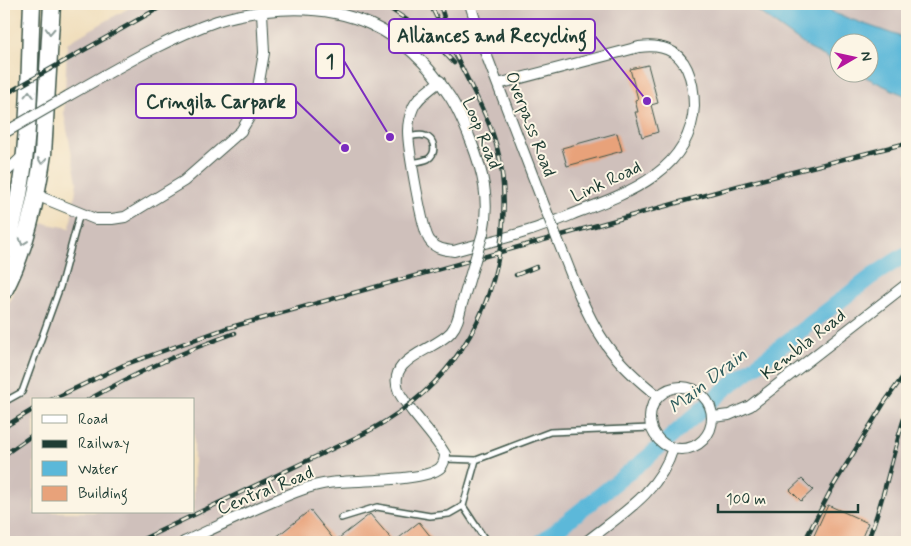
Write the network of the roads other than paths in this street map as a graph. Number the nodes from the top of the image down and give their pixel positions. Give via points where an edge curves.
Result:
1 (32, 4) edge
2 (52, 4) edge
3 (470, 4) edge
4 (900, 4) edge
5 (907, 10) edge
6 (262, 12) junction
7 (440, 81) junction
8 (498, 84) junction
9 (4, 133) edge
10 (408, 137) junction
11 (26, 152) junction
12 (412, 163) junction
13 (4, 174) edge
14 (36, 196) junction
15 (80, 212) junction
16 (4, 252) edge
17 (907, 284) edge
18 (4, 291) edge
19 (658, 396) junction
20 (4, 402) edge
21 (712, 414) junction
22 (653, 432) junction
23 (673, 448) junction
24 (445, 459) junction
25 (476, 460) junction
26 (463, 506) junction
27 (341, 518) dead end
28 (184, 542) edge
29 (478, 542) edge
30 (586, 542) edge

11 -> 1 main road
2 -> 14 main road via 43,154
3 - 8 street, Overpass Road
4 - 5 lane
6 - 7 street, Loop Road via 324,10 370,24 408,48
6 - 9 street, Loop Road, bridge via 219,20 156,49
6 - 15 street via 264,53 260,81 250,116 241,131 184,181 125,217 95,219
7 - 10 street, Link Road via 413,107
7 - 24 street, Loop Road, bridge via 462,119 480,166 486,196 483,234 458,320 451,332 405,362 396,379 401,396 445,454
8 - 12 street, Link Road via 640,47 656,46 672,52 686,67 693,96 691,127 686,140 666,165 623,195 528,231 454,251 436,247 426,235
8 - 19 street, Overpass Road, bridge via 596,330 624,368
10 - 12 street, Link Road
10 - 12 lane via 427,136 434,147 429,158
11 - 13 street
11 - 16 main road
14 - 15 street
14 -> 18 main road via 29,226
15 - 20 lane via 60,287 22,392
17 - 21 street, Kembla Road via 750,406 729,415
19 - 21 street via 676,386 687,386 705,397
19 - 22 street via 650,411
21 - 23 street via 711,427 700,443 682,450
22 - 23 street via 663,444
22 - 25 lane via 550,432
23 - 30 street via 665,469 649,490
24 - 25 lane
24 - 28 street, Central Road via 440,468 429,474 309,486
25 - 26 lane
26 - 27 lane via 448,514 430,516 377,507
26 - 29 lane via 484,538

